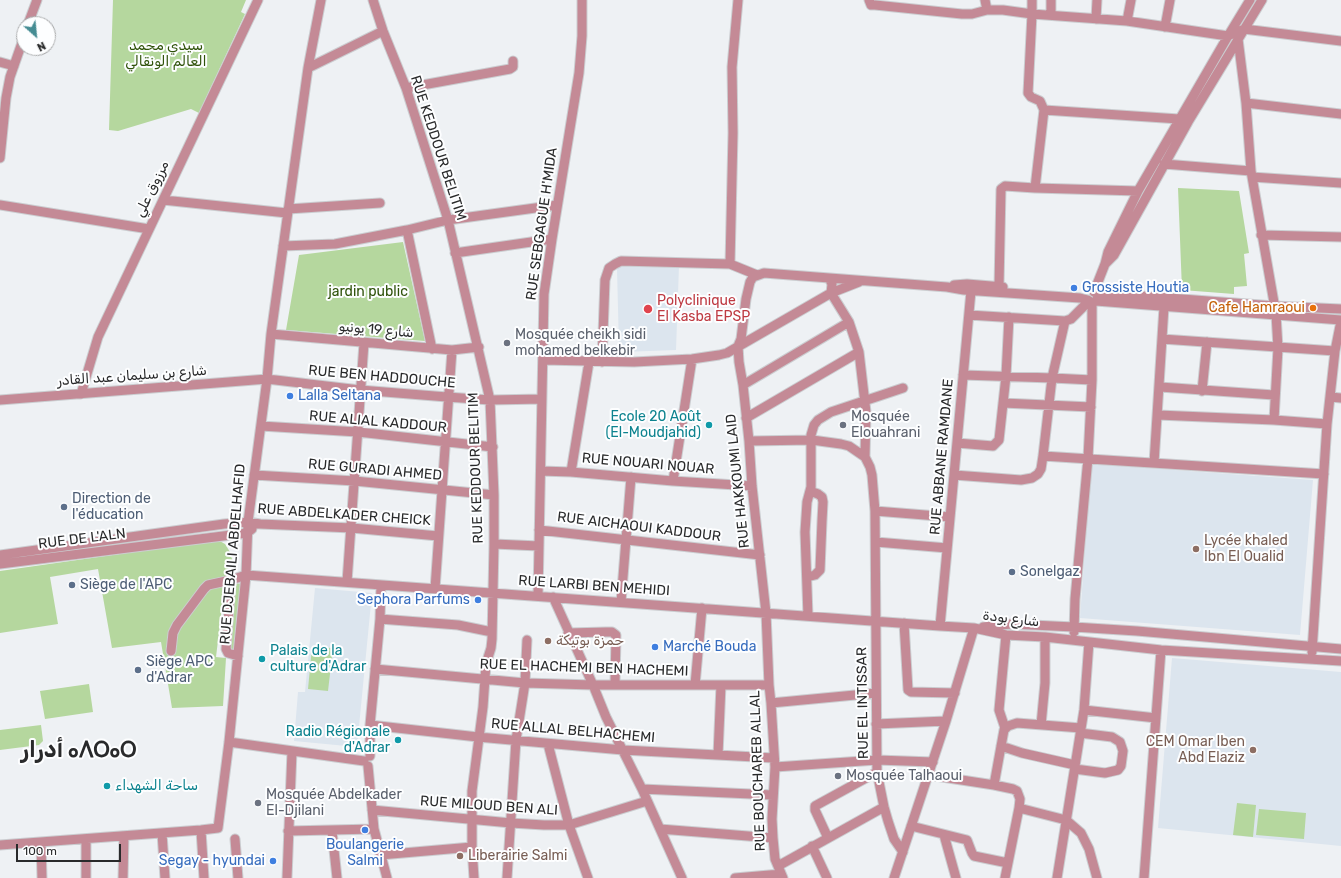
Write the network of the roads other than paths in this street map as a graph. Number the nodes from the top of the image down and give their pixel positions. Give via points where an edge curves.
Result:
1 (37, 0) edge
2 (258, 0) edge
3 (321, 0) edge
4 (373, 0) edge
5 (582, 0) edge
6 (738, 0) edge
7 (869, 0) edge
8 (985, 0) edge
9 (1032, 0) edge
10 (1051, 0) edge
11 (1097, 0) edge
12 (1131, 0) edge
13 (1170, 0) edge
14 (1244, 0) edge
15 (1250, 0) edge
16 (1262, 0) edge
17 (987, 10) junction
18 (1244, 11) junction
19 (1032, 14) junction
20 (1051, 14) junction
21 (31, 16) edge
22 (1096, 18) junction
23 (1127, 21) junction
24 (1165, 27) junction
25 (1244, 29) junction
26 (383, 31) junction
27 (1228, 36) junction
28 (1238, 40) junction
29 (1341, 41) edge
30 (17, 56) edge
31 (513, 61) dead end
32 (0, 62) edge
33 (14, 66) junction
34 (308, 68) junction
35 (406, 88) junction
36 (1246, 103) junction
37 (1044, 110) junction
38 (1341, 114) edge
39 (1179, 119) junction
40 (0, 158) edge
41 (1164, 164) junction
42 (1252, 174) junction
43 (1341, 183) edge
44 (1035, 188) junction
45 (1138, 191) junction
46 (163, 200) junction
47 (380, 203) dead end
48 (0, 205) edge
49 (557, 205) junction
50 (288, 211) junction
51 (448, 220) junction
52 (149, 228) junction
53 (407, 230) junction
54 (1261, 235) junction
55 (1341, 237) edge
56 (552, 239) junction
57 (283, 246) junction
58 (455, 253) junction
59 (730, 264) junction
60 (1105, 264) junction
61 (757, 275) junction
62 (829, 278) junction
63 (864, 280) junction
64 (999, 286) junction
65 (947, 287) junction
66 (971, 291) junction
67 (1031, 292) junction
68 (831, 293) junction
69 (1092, 297) junction
70 (1164, 307) junction
71 (1341, 309) edge
72 (1275, 310) junction
73 (969, 315) junction
74 (1009, 317) junction
75 (1341, 320) edge
76 (1065, 321) junction
77 (849, 322) junction
78 (271, 334) junction
79 (1162, 339) junction
80 (1207, 342) junction
81 (364, 343) junction
82 (738, 346) junction
83 (479, 347) junction
84 (1278, 348) junction
85 (432, 349) junction
86 (452, 350) junction
87 (1335, 351) junction
88 (859, 352) junction
89 (692, 359) junction
90 (543, 360) junction
91 (589, 362) junction
92 (602, 362) junction
93 (963, 375) junction
94 (1006, 376) junction
95 (1052, 378) junction
96 (267, 379) junction
97 (1092, 380) junction
98 (743, 385) junction
99 (1160, 387) junction
100 (903, 388) dead end
101 (360, 390) junction
102 (1202, 391) junction
103 (82, 394) junction
104 (1274, 395) junction
105 (448, 397) junction
106 (1331, 397) junction
107 (1341, 398) edge
108 (542, 399) junction
109 (0, 400) edge
110 (490, 400) junction
111 (865, 400) junction
112 (1003, 403) junction
113 (1048, 405) junction
114 (1091, 407) junction
115 (1158, 416) junction
116 (746, 418) junction
117 (1274, 420) junction
118 (1327, 424) junction
119 (261, 426) junction
120 (358, 432) junction
121 (812, 440) junction
122 (749, 441) junction
123 (446, 442) junction
124 (957, 443) junction
125 (493, 447) junction
126 (1043, 456) junction
127 (865, 457) junction
128 (1088, 458) junction
129 (1154, 463) junction
130 (541, 471) junction
131 (571, 472) junction
132 (1324, 474) junction
133 (254, 475) junction
134 (954, 475) junction
135 (631, 477) junction
136 (355, 481) junction
137 (672, 481) junction
138 (752, 486) junction
139 (442, 489) junction
140 (810, 491) junction
141 (494, 495) junction
142 (875, 511) junction
143 (950, 517) junction
144 (248, 522) junction
145 (260, 524) junction
146 (352, 528) junction
147 (539, 530) junction
148 (247, 533) junction
149 (438, 536) junction
150 (626, 540) junction
151 (90, 542) junction
152 (876, 542) junction
153 (494, 544) junction
154 (539, 546) junction
155 (947, 548) junction
156 (92, 552) junction
157 (806, 554) junction
158 (821, 554) junction
159 (0, 555) edge
160 (760, 555) junction
161 (0, 564) edge
162 (246, 575) junction
163 (807, 577) junction
164 (231, 580) junction
165 (347, 582) junction
166 (381, 584) junction
167 (435, 588) junction
168 (492, 593) junction
169 (538, 596) junction
170 (552, 597) junction
171 (621, 602) junction
172 (702, 608) junction
173 (766, 613) junction
174 (808, 616) junction
175 (380, 619) junction
176 (876, 621) junction
177 (904, 623) junction
178 (940, 626) junction
179 (1074, 627) junction
180 (974, 628) junction
181 (492, 632) junction
182 (568, 633) junction
183 (1006, 635) junction
184 (1045, 637) junction
185 (527, 640) dead end
186 (1073, 640) junction
187 (1089, 642) junction
188 (1312, 646) junction
189 (1341, 648) edge
190 (1161, 650) junction
191 (171, 651) dead end
192 (238, 656) junction
193 (1311, 658) junction
194 (1341, 660) edge
195 (375, 669) junction
196 (485, 680) junction
197 (525, 683) junction
198 (615, 684) junction
199 (593, 685) junction
200 (695, 685) junction
201 (721, 685) junction
202 (769, 685) junction
203 (876, 692) junction
204 (955, 692) junction
205 (771, 703) junction
206 (1084, 710) junction
207 (1156, 718) junction
208 (946, 721) junction
209 (876, 724) junction
210 (370, 725) junction
211 (1041, 725) junction
212 (1005, 728) junction
213 (1080, 730) junction
214 (478, 737) junction
215 (516, 740) junction
216 (230, 742) junction
217 (548, 744) junction
218 (1001, 746) junction
219 (623, 750) junction
220 (292, 751) junction
221 (718, 755) junction
222 (878, 760) junction
223 (367, 761) junction
224 (774, 762) junction
225 (933, 762) junction
226 (1075, 767) junction
227 (877, 772) junction
228 (929, 775) junction
229 (994, 785) junction
230 (642, 789) junction
231 (773, 796) junction
232 (647, 801) junction
233 (884, 807) junction
234 (1019, 808) junction
235 (372, 810) junction
236 (471, 819) junction
237 (1066, 820) junction
238 (511, 823) junction
239 (570, 825) junction
240 (911, 826) junction
241 (374, 829) junction
242 (660, 829) junction
243 (201, 830) junction
244 (288, 831) junction
245 (332, 831) junction
246 (162, 833) junction
247 (944, 835) junction
248 (124, 836) junction
249 (86, 838) junction
250 (773, 838) junction
251 (828, 838) junction
252 (235, 839) dead end
253 (41, 842) junction
254 (0, 845) edge
255 (812, 846) junction
256 (472, 847) junction
257 (903, 852) junction
258 (380, 855) junction
259 (1008, 864) junction
260 (781, 873) edge
261 (42, 878) edge
262 (86, 878) edge
263 (123, 878) edge
264 (165, 878) edge
265 (204, 878) edge
266 (238, 878) edge
267 (287, 878) edge
268 (337, 878) edge
269 (387, 878) edge
270 (474, 878) edge
271 (507, 878) edge
272 (588, 878) edge
273 (682, 878) edge
274 (735, 878) edge
275 (826, 878) edge
276 (894, 878) edge
277 (956, 878) edge
278 (1005, 878) edge
279 (1057, 878) edge
280 (1097, 878) edge
281 (1144, 878) edge

1 - 21 street
2 - 46 street, مرزوق علي
3 - 34 street, RUE DJEBAILI ABDELHAFID
4 - 26 street, RUE KEDDOUR BELITIM
5 - 49 street, RUE SEBGAGUE H'MIDA via 579,73
6 - 59 street via 732,66
7 - 17 street via 874,6 962,14
8 - 17 street
9 - 19 street
10 - 20 street
11 - 22 street
12 - 23 street
13 - 24 street
14 - 18 street
15 - 18 street
16 - 25 street
17 - 19 street
18 - 27 street
19 - 20 street
19 - 37 street via 1028,93 1040,101
20 - 22 street
22 - 23 street
23 - 24 street
24 - 27 street
25 - 27 street
25 - 28 street
25 - 29 street
26 - 34 street
26 - 35 street, RUE KEDDOUR BELITIM
27 - 39 street
28 - 36 street
28 - 41 street
30 - 33 street
31 - 35 street via 513,67 510,69
32 - 33 street
33 - 40 street via 6,98
34 - 50 street, RUE DJEBAILI ABDELHAFID
35 - 51 street, RUE KEDDOUR BELITIM
36 - 38 street
36 - 42 street
37 - 39 street
37 - 44 street
39 - 45 street
41 - 42 street
41 - 60 street via 1114,255
42 - 43 street
42 - 54 street
44 - 45 street
44 - 64 street via 1001,188
45 - 60 street via 1108,252
46 - 50 street
46 - 52 street, مرزوق علي
47 - 50 street
48 - 52 street
49 - 51 street
49 - 56 street, RUE SEBGAGUE H'MIDA
50 - 57 street, RUE DJEBAILI ABDELHAFID
51 - 53 street
51 - 58 street, RUE KEDDOUR BELITIM
52 - 103 street, مرزوق علي via 98,338
53 - 57 street via 335,244
53 - 85 street
54 - 55 street
54 - 72 street
56 - 58 street
56 - 90 street, RUE SEBGAGUE H'MIDA via 544,294
57 - 78 street, RUE DJEBAILI ABDELHAFID
58 - 83 street, RUE KEDDOUR BELITIM
59 - 61 street
59 - 92 street via 621,261 609,268 605,280
60 - 69 street
61 - 62 street via 764,273
61 - 82 street, RUE HAKKOUMI LAID via 748,285
62 - 63 street
62 - 68 street via 832,284
63 - 65 street
63 - 68 street
64 - 65 street via 967,284
64 - 67 street
65 - 66 street
66 - 67 street
66 - 73 street, RUE ABBANE RAMDANE
67 - 69 street
68 - 77 street
68 - 82 street
69 - 70 street
69 - 72 street via 1103,294 1129,295
69 - 76 street via 1071,319
69 - 97 street
70 - 72 street
70 - 79 street
71 - 72 street
72 - 75 street
72 - 84 street
73 - 74 street
73 - 93 street, RUE ABBANE RAMDANE
74 - 76 street
74 - 94 street
75 - 87 street
76 - 95 street
77 - 88 street
77 - 98 street
78 - 81 street, شارع 19 يونيو
78 - 96 street, RUE DJEBAILI ABDELHAFID
79 - 80 street
79 - 99 street
80 - 84 street
80 - 102 street
81 - 85 street, شارع 19 يونيو
81 - 101 street
82 - 89 street via 727,353
82 - 98 street, RUE HAKKOUMI LAID
83 - 86 street, شارع 19 يونيو
83 - 110 street, RUE KEDDOUR BELITIM
84 - 87 street
84 - 104 street
85 - 86 street, شارع 19 يونيو
86 - 105 street
87 - 106 street
88 - 111 street
88 - 116 street
89 - 92 street
89 - 137 street
90 - 91 street
90 - 108 street, RUE SEBGAGUE H'MIDA
91 - 92 street
91 - 131 street
93 - 94 street
93 - 124 street, RUE ABBANE RAMDANE
94 - 95 street
94 - 112 street
95 - 97 street
95 - 113 street
96 - 101 street, RUE BEN HADDOUCHE
96 - 103 street, شارع بن سليمان عبد القادر
96 - 119 street, RUE DJEBAILI ABDELHAFID
97 - 114 street
98 - 116 street, RUE HAKKOUMI LAID
99 - 102 street
99 - 115 street
100 - 111 street
101 - 105 street, RUE BEN HADDOUCHE
101 - 120 street
102 - 104 street
103 - 109 street, شارع بن سليمان عبد القادر
104 - 117 street
105 - 110 street, RUE BEN HADDOUCHE
105 - 123 street
106 - 107 street
106 - 118 street
108 - 110 street, RUE BEN HADDOUCHE
108 - 130 street, RUE SEBGAGUE H'MIDA
110 - 125 street, RUE KEDDOUR BELITIM
111 - 121 street via 831,412 818,420 812,430
111 - 127 street
112 - 113 street
112 - 124 street via 997,443 993,446
113 - 114 street
113 - 126 street
114 - 128 street
115 - 117 street
115 - 129 street
116 - 122 street, RUE HAKKOUMI LAID
117 - 118 street
118 - 132 street
119 - 120 street, RUE ALIAL KADDOUR
119 - 133 street, RUE DJEBAILI ABDELHAFID
120 - 123 street, RUE ALIAL KADDOUR
120 - 136 street
121 - 122 street
121 - 127 street via 849,446
121 - 140 street
122 - 138 street, RUE HAKKOUMI LAID
123 - 125 street, RUE ALIAL KADDOUR
123 - 139 street
124 - 134 street, RUE ABBANE RAMDANE
125 - 141 street, RUE KEDDOUR BELITIM
126 - 128 street
126 - 134 street via 1040,472 1027,479
127 - 142 street, RUE EL INTISSAR via 872,475
128 - 129 street
128 - 179 street
129 - 132 street
130 - 131 street, RUE NOUARI NOUAR
130 - 147 street, RUE SEBGAGUE H'MIDA
131 - 135 street, RUE NOUARI NOUAR
132 - 188 street
133 - 136 street, RUE GURADI AHMED
133 - 144 street, RUE DJEBAILI ABDELHAFID
134 - 143 street, RUE ABBANE RAMDANE
135 - 137 street, RUE NOUARI NOUAR
135 - 150 street
136 - 139 street, RUE GURADI AHMED
136 - 146 street
137 - 138 street, RUE NOUARI NOUAR
138 - 160 street, RUE HAKKOUMI LAID
139 - 141 street, RUE GURADI AHMED
139 - 149 street
140 - 157 street via 807,502
140 - 158 street via 822,499
141 - 153 street, RUE KEDDOUR BELITIM
142 - 143 street
142 - 152 street, RUE EL INTISSAR
143 - 155 street, RUE ABBANE RAMDANE
144 - 145 street, RUE ABDELKADER CHEICK
144 - 148 street, RUE DJEBAILI ABDELHAFID
144 - 151 street, RUE DE L'ALN
145 - 146 street, RUE ABDELKADER CHEICK
145 - 148 street, RUE DE L'ALN
146 - 149 street, RUE ABDELKADER CHEICK
146 - 165 street
147 - 150 street, RUE AICHAOUI KADDOUR
147 - 154 street, RUE SEBGAGUE H'MIDA
148 - 156 street, RUE DE L'ALN
148 - 162 street, RUE DJEBAILI ABDELHAFID
149 - 167 street
150 - 160 street, RUE AICHAOUI KADDOUR
150 - 171 street
151 - 156 street
151 - 159 street, RUE DE L'ALN
152 - 155 street
152 - 176 street, RUE EL INTISSAR
153 - 154 street
153 - 168 street, RUE KEDDOUR BELITIM
154 - 169 street, RUE SEBGAGUE H'MIDA
155 - 178 street, RUE ABBANE RAMDANE
156 - 161 street, RUE DE L'ALN
157 - 158 street
157 - 163 street
158 - 163 street via 820,570 815,575
160 - 173 street, RUE HAKKOUMI LAID
162 - 164 street
162 - 165 street, RUE LARBI BEN MEHIDI
162 - 192 street, RUE DJEBAILI ABDELHAFID
163 - 174 street
164 - 191 street via 212,584 204,589 177,625
164 - 192 street via 226,649 228,653
165 - 166 street, RUE LARBI BEN MEHIDI
166 - 167 street, RUE LARBI BEN MEHIDI
166 - 175 street
167 - 168 street, RUE LARBI BEN MEHIDI
168 - 169 street, RUE LARBI BEN MEHIDI
168 - 181 street, RUE KEDDOUR BELITIM
169 - 170 street, RUE LARBI BEN MEHIDI
170 - 171 street, RUE LARBI BEN MEHIDI
170 - 182 street
171 - 172 street, RUE LARBI BEN MEHIDI
172 - 173 street, RUE LARBI BEN MEHIDI
172 - 200 street
173 - 174 street, RUE LARBI BEN MEHIDI
173 - 202 street, RUE BOUCHAREB ALLAL
174 - 176 street, RUE LARBI BEN MEHIDI
175 - 181 street via 458,625
175 - 195 street
176 - 177 street, RUE LARBI BEN MEHIDI
176 - 203 street, RUE EL INTISSAR
177 - 178 street, RUE LARBI BEN MEHIDI
177 - 204 street via 908,690
178 - 180 street, RUE LARBI BEN MEHIDI
179 - 180 street, شارع بودة via 1011,624
179 - 186 street
179 - 188 street, شارع بودة
180 - 183 street, شارع بودة
180 - 204 street
181 - 196 street, RUE KEDDOUR BELITIM
182 - 198 street via 612,632 616,635
182 - 199 street
183 - 184 street, شارع بودة
183 - 212 street via 999,710
184 - 186 street, شارع بودة
184 - 211 street via 1045,683
185 - 197 street
186 - 187 street, شارع بودة
187 - 190 street, شارع بودة
187 - 206 street
188 - 189 street, شارع بودة
188 - 193 street
190 - 193 street, شارع بودة
190 - 207 street
192 - 216 street, RUE DJEBAILI ABDELHAFID
193 - 194 street, شارع بودة
195 - 196 street, RUE EL HACHEMI BEN HACHEMI
195 - 210 street
196 - 197 street, RUE EL HACHEMI BEN HACHEMI
196 - 214 street, RUE KEDDOUR BELITIM
197 - 199 street, RUE EL HACHEMI BEN HACHEMI
197 - 215 street
198 - 199 street, RUE EL HACHEMI BEN HACHEMI
198 - 200 street, RUE EL HACHEMI BEN HACHEMI
199 - 219 street
200 - 201 street, RUE EL HACHEMI BEN HACHEMI
201 - 202 street, RUE EL HACHEMI BEN HACHEMI
201 - 221 street
202 - 205 street, RUE BOUCHAREB ALLAL
203 - 205 street
203 - 209 street, RUE EL INTISSAR
204 - 208 street
205 - 224 street, RUE BOUCHAREB ALLAL
206 - 207 street
206 - 213 street
207 - 281 street
208 - 209 street
208 - 225 street
209 - 222 street, RUE EL INTISSAR
210 - 214 street, RUE ALLAL BELHACHEMI
210 - 223 street
211 - 212 street via 1017,723
211 - 213 street
212 - 218 street
213 - 226 street
213 - 226 street via 1117,739 1122,745 1123,752 1118,770 1105,773
214 - 215 street, RUE ALLAL BELHACHEMI
214 - 236 street, RUE KEDDOUR BELITIM
215 - 217 street, RUE ALLAL BELHACHEMI
215 - 238 street
216 - 220 street
216 - 243 street, RUE DJEBAILI ABDELHAFID via 218,828
217 - 219 street, RUE ALLAL BELHACHEMI
217 - 239 street
218 - 226 street
218 - 229 street
219 - 221 street, RUE ALLAL BELHACHEMI
219 - 230 street
220 - 223 street
220 - 244 street
221 - 224 street, RUE ALLAL BELHACHEMI
222 - 224 street, RUE ALLAL BELHACHEMI
222 - 225 street, RUE ALLAL BELHACHEMI
222 - 227 street, RUE EL INTISSAR
223 - 235 street
224 - 231 street, RUE BOUCHAREB ALLAL
225 - 228 street
226 - 237 street
227 - 233 street, RUE EL INTISSAR
227 - 251 street via 815,806
228 - 229 street
228 - 240 street
229 - 234 street via 1013,789 1020,799
230 - 231 street
230 - 232 street
231 - 250 street, RUE BOUCHAREB ALLAL
232 - 239 street, RUE MILOUD BEN ALI
232 - 242 street
233 - 251 street
233 - 257 street, RUE EL INTISSAR via 894,839
234 - 237 street
234 - 259 street
235 - 236 street, RUE MILOUD BEN ALI
235 - 241 street
236 - 238 street, RUE MILOUD BEN ALI
236 - 256 street, RUE KEDDOUR BELITIM
237 - 279 street
237 - 280 street via 1086,840
238 - 239 street, RUE MILOUD BEN ALI
238 - 271 street
239 - 272 street
240 - 247 street
240 - 257 street
241 - 245 street
241 - 258 street
242 - 250 street
242 - 273 street
243 - 246 street
243 - 265 street
244 - 245 street
244 - 267 street
245 - 268 street
246 - 248 street
246 - 264 street
247 - 259 street via 967,840 972,853 978,857
247 - 277 street
248 - 249 street
248 - 263 street
249 - 253 street
249 - 262 street
250 - 260 street, RUE BOUCHAREB ALLAL
251 - 255 street
252 - 266 street
253 - 254 street
253 - 261 street
255 - 260 street
255 - 275 street
256 - 258 street
256 - 270 street, RUE KEDDOUR BELITIM
257 - 276 street
258 - 269 street
259 - 278 street
260 - 274 street

